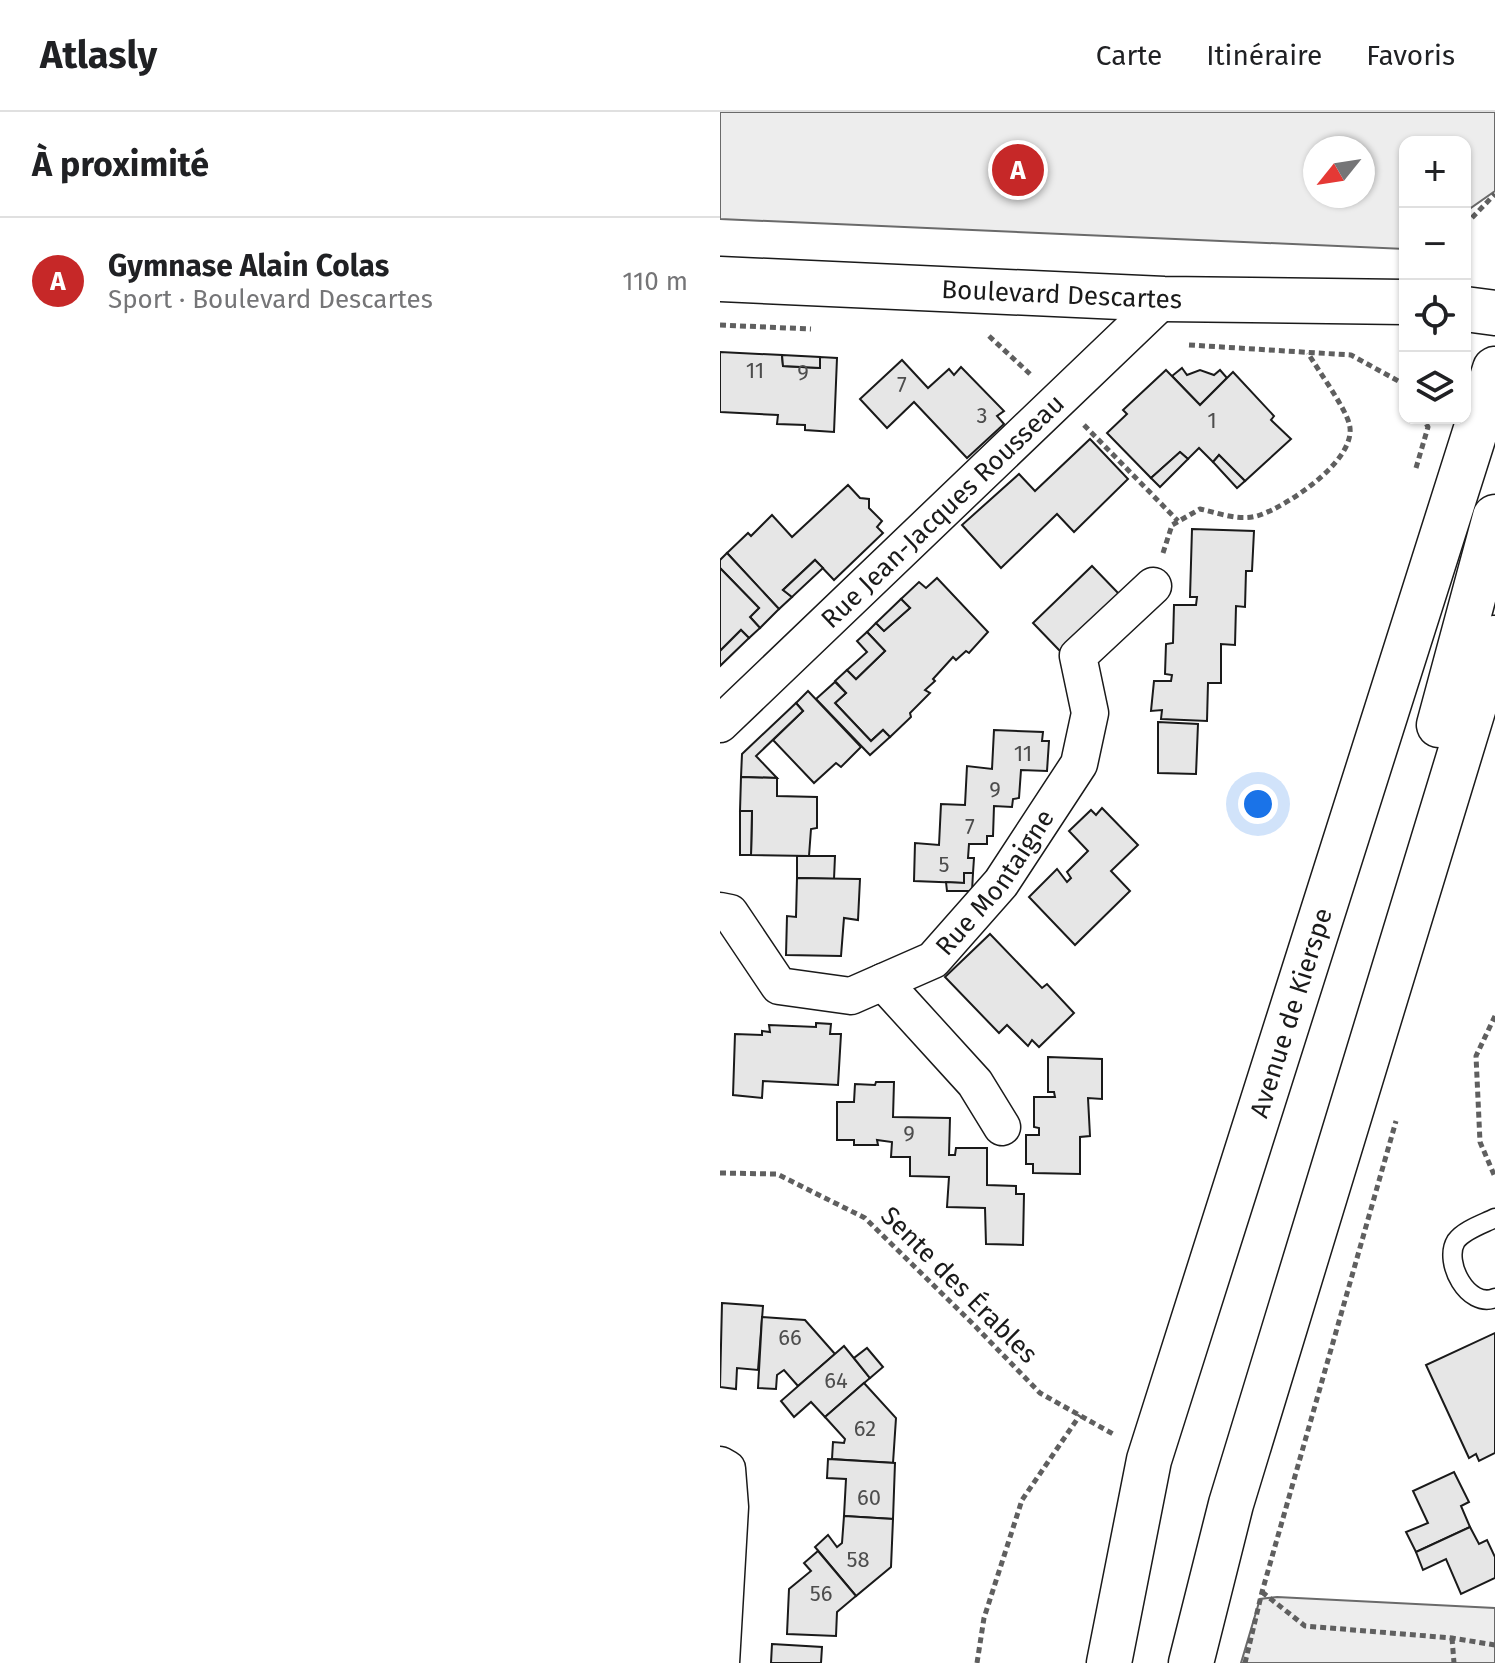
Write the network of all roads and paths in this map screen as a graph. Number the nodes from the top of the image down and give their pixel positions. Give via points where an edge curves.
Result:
1 (1495, 194) edge
2 (1471, 219) edge
3 (720, 279) edge
4 (1164, 299) junction
5 (1471, 310) edge
6 (1495, 313) edge
7 (1399, 321) edge
8 (1308, 352) dead end
9 (1495, 369) edge
10 (1426, 424) edge
11 (1428, 427) dead end
12 (1495, 517) edge
13 (1153, 586) joint
14 (1495, 638) edge
15 (720, 724) edge
16 (1428, 859) junction
17 (720, 911) edge
18 (883, 982) junction
19 (1495, 1016) edge
20 (1400, 1106) dead end
21 (1002, 1127) dead end
22 (720, 1173) edge
23 (1495, 1177) edge
24 (1495, 1218) edge
25 (1495, 1298) edge
26 (1080, 1415) junction
27 (1116, 1436) dead end
28 (720, 1465) edge
29 (1262, 1592) junction
30 (1452, 1638) junction
31 (1495, 1645) edge
32 (721, 1663) edge
33 (977, 1663) edge
34 (1109, 1663) edge
35 (1191, 1663) edge
36 (1245, 1663) edge
37 (1454, 1663) edge

1 - 2 path
3 - 4 main road, Boulevard Descartes
4 - 7 main road, Boulevard Descartes
4 - 15 street, Rue Jean-Jacques Rousseau
5 - 6 main road
8 - 13 path via 1350,424 1348,448 1319,481 1261,515 1240,518 1200,509 1172,525
9 - 34 main road, Avenue de Kierspe via 1149,1460
10 - 11 path
12 - 16 main road via 1440,718
13 - 18 street, Rue Montaigne via 1078,656 1090,713 1079,764 1001,883 933,960
14 - 16 main road
16 - 35 main road via 1231,1504
17 - 18 street, Rue Montaigne via 730,913 779,986 851,996
18 - 21 street via 975,1083
19 - 23 path via 1476,1056 1480,1142
20 - 29 path
22 - 26 path, Sente des Érables via 777,1174 865,1218 1040,1393
24 - 25 lane via 1462,1235 1454,1244 1453,1262 1463,1286 1475,1297
26 - 27 path, Sente des Érables
26 - 33 path via 1022,1500 984,1618
28 - 32 street via 727,1469 730,1507
29 - 30 path via 1305,1626
29 - 36 path
30 - 31 path
30 - 37 path

